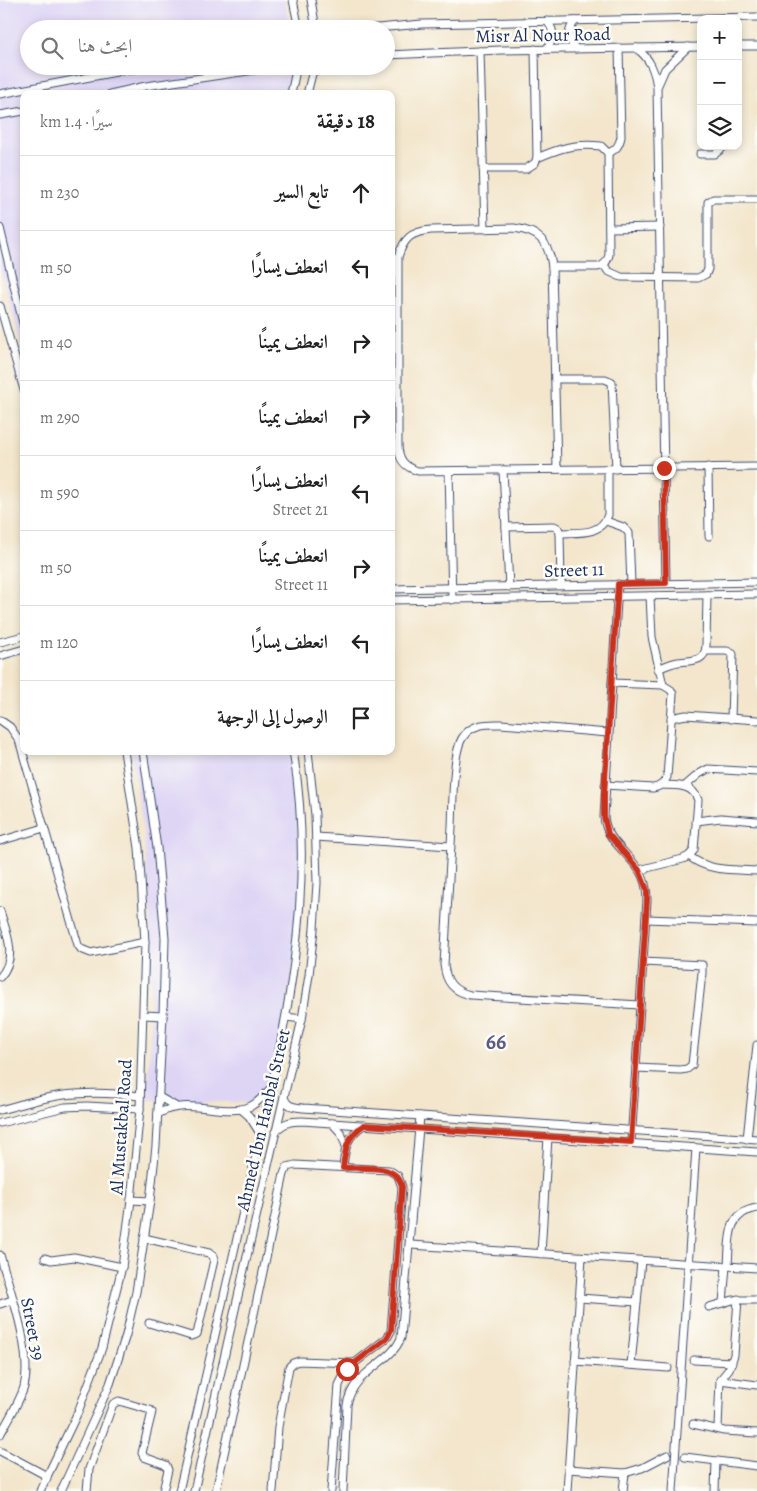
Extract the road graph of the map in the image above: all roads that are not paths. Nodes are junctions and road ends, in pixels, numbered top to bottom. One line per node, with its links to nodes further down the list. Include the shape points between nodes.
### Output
1 (294, 0): 4 (street)
2 (311, 0): 5 (street)
3 (757, 17): 7 (street, Misr Al Nour Road)
4 (297, 20)
5 (314, 20)
6 (547, 21): 7 (street, Misr Al Nour Road); 8 (street, Misr Al Nour Road); 16 (street, via 554,35)
7 (575, 21): 17 (street, via 569,35 570,43)
8 (395, 26)
9 (742, 46): 10 (street)
10 (757, 46)
11 (688, 47): 12 (street, Misr Al Nour Road); 14 (street, Misr Al Nour Road); 24 (street, via 665,69)
12 (697, 47)
13 (619, 48): 14 (street, Misr Al Nour Road); 17 (street, Misr Al Nour Road); 34 (street, via 621,137 619,145)
14 (636, 48): 24 (street, via 652,64)
15 (535, 49): 16 (street, Misr Al Nour Road); 18 (street, Misr Al Nour Road); 36 (street)
16 (546, 49): 17 (street, Misr Al Nour Road)
17 (576, 49)
18 (480, 51): 19 (street, Misr Al Nour Road); 37 (street)
19 (395, 55)
20 (106, 75): 25 (street)
21 (221, 75): 26 (street)
22 (295, 75): 27 (street)
23 (312, 75): 28 (street)
24 (657, 88): 39 (street)
25 (36, 90)
26 (128, 90)
27 (292, 90)
28 (307, 90)
29 (20, 93): 30 (street)
30 (0, 94)
31 (20, 112): 32 (street)
32 (0, 115)
33 (720, 150): 35 (street, via 715,154)
34 (608, 153): 36 (street, via 601,146 571,146); 41 (street)
35 (700, 154)
36 (537, 158): 37 (street, via 526,169)
37 (483, 169): 42 (street)
38 (757, 199): 45 (street, via 710,200 706,274 698,278)
39 (660, 227): 41 (street); 45 (street)
40 (0, 228): 47 (street)
41 (609, 228): 43 (street, via 609,254)
42 (485, 229): 44 (street, via 514,228 536,234 546,244); 48 (street, via 419,231 402,246 398,257)
43 (604, 265): 44 (street); 45 (street, via 621,278)
44 (552, 267): 50 (street)
45 (660, 278): 53 (street)
46 (0, 306): 49 (street)
47 (20, 310)
48 (395, 350): 57 (street, via 400,459 418,471)
49 (20, 376)
50 (555, 379): 54 (street); 55 (street, via 605,379 612,382)
51 (708, 467): 52 (street); 53 (street); 61 (street)
52 (757, 467)
53 (664, 468): 55 (street); 63 (street)
54 (558, 469): 55 (street); 56 (street)
55 (612, 469): 58 (street)
56 (504, 470): 57 (street); 59 (street)
57 (449, 471): 68 (street)
58 (606, 521): 60 (street, via 595,530); 65 (street, via 623,527 629,533)
59 (506, 527): 60 (street, via 554,526); 67 (street)
60 (560, 532): 66 (street)
61 (709, 536)
62 (757, 582): 63 (street, Street 11)
63 (666, 583): 65 (street, Street 11)
64 (618, 584): 65 (street, Street 11); 66 (street, Street 11); 72 (street)
65 (631, 584)
66 (561, 586): 67 (street, Street 11)
67 (509, 587): 68 (street, Street 11)
68 (452, 588): 69 (street, Street 11); 75 (street)
69 (395, 589)
70 (757, 594): 71 (street, Street 11)
71 (707, 595): 73 (street, Street 11); 79 (street)
72 (618, 596): 73 (street, Street 11); 75 (street, Street 11); 82 (street)
73 (650, 596): 81 (street)
74 (395, 600): 75 (street, Street 11)
75 (452, 600)
76 (20, 637): 77 (street)
77 (0, 642)
78 (20, 649): 80 (street)
79 (706, 651): 81 (street, via 696,661 674,663); 85 (street, via 733,654)
80 (0, 656)
81 (658, 669): 83 (street)
82 (612, 683): 83 (street); 88 (street)
83 (663, 684): 84 (street, via 673,694)
84 (671, 718): 85 (street, via 686,715); 97 (street, via 667,778)
85 (730, 718): 87 (street)
86 (0, 720): 89 (street, via 10,727)
87 (757, 720)
88 (608, 733): 96 (street); 104 (street, via 501,724 484,724 468,731 459,746)
89 (20, 747)
90 (22, 755): 101 (street)
91 (125, 755): 111 (street, Al Mustakbal Road, via 138,840)
92 (144, 755): 116 (street, Al Mustakbal Road, via 163,895)
93 (293, 755): 117 (street, Ahmed Ibn Hanbal Street, via 302,862 295,966)
94 (308, 755): 102 (street, Ahmed Ibn Hanbal Street)
95 (757, 772): 98 (street, via 708,769)
96 (605, 785): 97 (street, via 653,788); 106 (street, via 604,817 608,834)
97 (662, 785): 98 (street)
98 (684, 786): 100 (street, via 691,789 698,800)
99 (757, 821): 100 (street, via 721,818)
100 (696, 822): 105 (street, via 694,850)
101 (44, 828): 103 (street); 111 (street, via 81,949 91,953)
102 (316, 837): 104 (street); 118 (street, Ahmed Ibn Hanbal Street, via 314,929)
103 (0, 841)
104 (450, 846): 114 (street, via 444,965 445,977 451,987 470,995)
105 (690, 856): 106 (street); 107 (street, via 704,866)
106 (639, 870): 109 (street, via 647,890)
107 (757, 871)
108 (0, 911): 113 (street, via 10,955)
109 (646, 918): 110 (street); 112 (street)
110 (757, 923)
111 (144, 942): 115 (street, Al Mustakbal Road)
112 (643, 962): 114 (street); 120 (street, via 702,965 702,974 692,1065 680,1070)
113 (0, 977)
114 (640, 1005): 120 (street)
115 (144, 1016): 116 (street); 122 (street, Al Mustakbal Road)
116 (163, 1016): 123 (street, Al Mustakbal Road)
117 (286, 1017): 118 (street); 121 (street, Ahmed Ibn Hanbal Street)
118 (302, 1019): 124 (street, Ahmed Ibn Hanbal Street)
119 (757, 1045): 141 (street)
120 (636, 1068): 137 (street)
121 (271, 1088): 128 (street, via 255,1104); 139 (street, Ahmed Ibn Hanbal Street)
122 (140, 1096): 127 (street, Al Mustakbal Road); 129 (street, via 71,1095)
123 (159, 1096): 125 (street); 130 (street, Al Mustakbal Road)
124 (284, 1097): 126 (street, via 292,1107); 138 (street, Ahmed Ibn Hanbal Street)
125 (175, 1106): 128 (street); 130 (street)
126 (303, 1108): 131 (street); 132 (street)
127 (140, 1109): 133 (street, via 65,1107); 148 (street, Al Mustakbal Road)
128 (241, 1109): 139 (street)
129 (0, 1110)
130 (158, 1114): 149 (street, Al Mustakbal Road)
131 (420, 1116): 136 (street); 137 (street)
132 (302, 1121): 134 (street); 138 (street, via 289,1122)
133 (0, 1122)
134 (332, 1123): 135 (street); 144 (street)
135 (364, 1125): 136 (street); 144 (street, via 351,1136)
136 (419, 1129): 140 (street); 152 (street)
137 (632, 1131): 141 (street); 143 (street)
138 (275, 1132): 154 (street, Ahmed Ibn Hanbal Street)
139 (261, 1135): 153 (street, Ahmed Ibn Hanbal Street)
140 (548, 1137): 143 (street); 155 (street)
141 (747, 1138): 142 (street)
142 (757, 1139)
143 (631, 1142): 145 (street)
144 (346, 1146): 147 (street)
145 (696, 1148): 146 (street); 160 (street)
146 (757, 1152)
147 (343, 1168): 176 (street, via 389,1170 398,1176 402,1187 391,1330 387,1338); 199 (street, via 295,1165 285,1171)
148 (131, 1200): 149 (street); 162 (street, Al Mustakbal Road)
149 (150, 1201): 151 (street, Al Mustakbal Road)
150 (757, 1208): 161 (street, via 744,1212 734,1222)
151 (144, 1238): 172 (street, via 209,1253 214,1260 197,1334 191,1336); 193 (street, Al Mustakbal Road, via 136,1292 118,1360)
152 (411, 1245): 155 (street); 202 (street, via 402,1338 357,1382 348,1399)
153 (235, 1249): 154 (street); 197 (street, Ahmed Ibn Hanbal Street)
154 (248, 1252): 198 (street, Ahmed Ibn Hanbal Street)
155 (541, 1254): 157 (street)
156 (0, 1255): 166 (street, Street 39)
157 (582, 1257): 159 (street); 164 (street)
158 (45, 1258): 162 (street, via 80,1257)
159 (642, 1261): 160 (street); 168 (street)
160 (688, 1264): 161 (street); 205 (street)
161 (727, 1266): 163 (street); 169 (street)
162 (122, 1267): 192 (street, Al Mustakbal Road, via 96,1367)
163 (757, 1268)
164 (579, 1298): 168 (street); 174 (street)
165 (738, 1299): 167 (street); 169 (street); 175 (street)
166 (12, 1300): 170 (street); 184 (street, Street 39, via 24,1346 26,1375 22,1391)
167 (757, 1300)
168 (638, 1302): 177 (street)
169 (723, 1303): 171 (street)
170 (0, 1304)
171 (709, 1307)
172 (149, 1324)
173 (694, 1360): 175 (street)
174 (575, 1361): 177 (street); 190 (street)
175 (732, 1362): 179 (street)
176 (354, 1363): 200 (street, via 299,1361 290,1367 278,1427); 201 (street, via 339,1385)
177 (631, 1365): 178 (street)
178 (668, 1368)
179 (720, 1380): 180 (street); 182 (street)
180 (757, 1384)
181 (692, 1424): 182 (street)
182 (718, 1428): 183 (street)
183 (757, 1433)
184 (0, 1435)
185 (0, 1451): 192 (street)
186 (667, 1455): 191 (street)
187 (685, 1457): 188 (street)
188 (716, 1461): 189 (street); 206 (street)
189 (757, 1466)
190 (568, 1469): 191 (street); 203 (street)
191 (625, 1473): 204 (street)
192 (47, 1479): 194 (street, Al Mustakbal Road)
193 (64, 1490)
194 (40, 1491)
195 (87, 1491): 196 (street, via 88,1468 113,1404 119,1401 152,1412 142,1452 144,1457 166,1465 168,1470)
196 (163, 1491)
197 (179, 1491)
198 (194, 1491)
199 (216, 1491)
200 (273, 1491)
201 (331, 1491)
202 (343, 1491)
203 (567, 1491)
204 (624, 1491)
205 (673, 1491)
206 (715, 1491)

